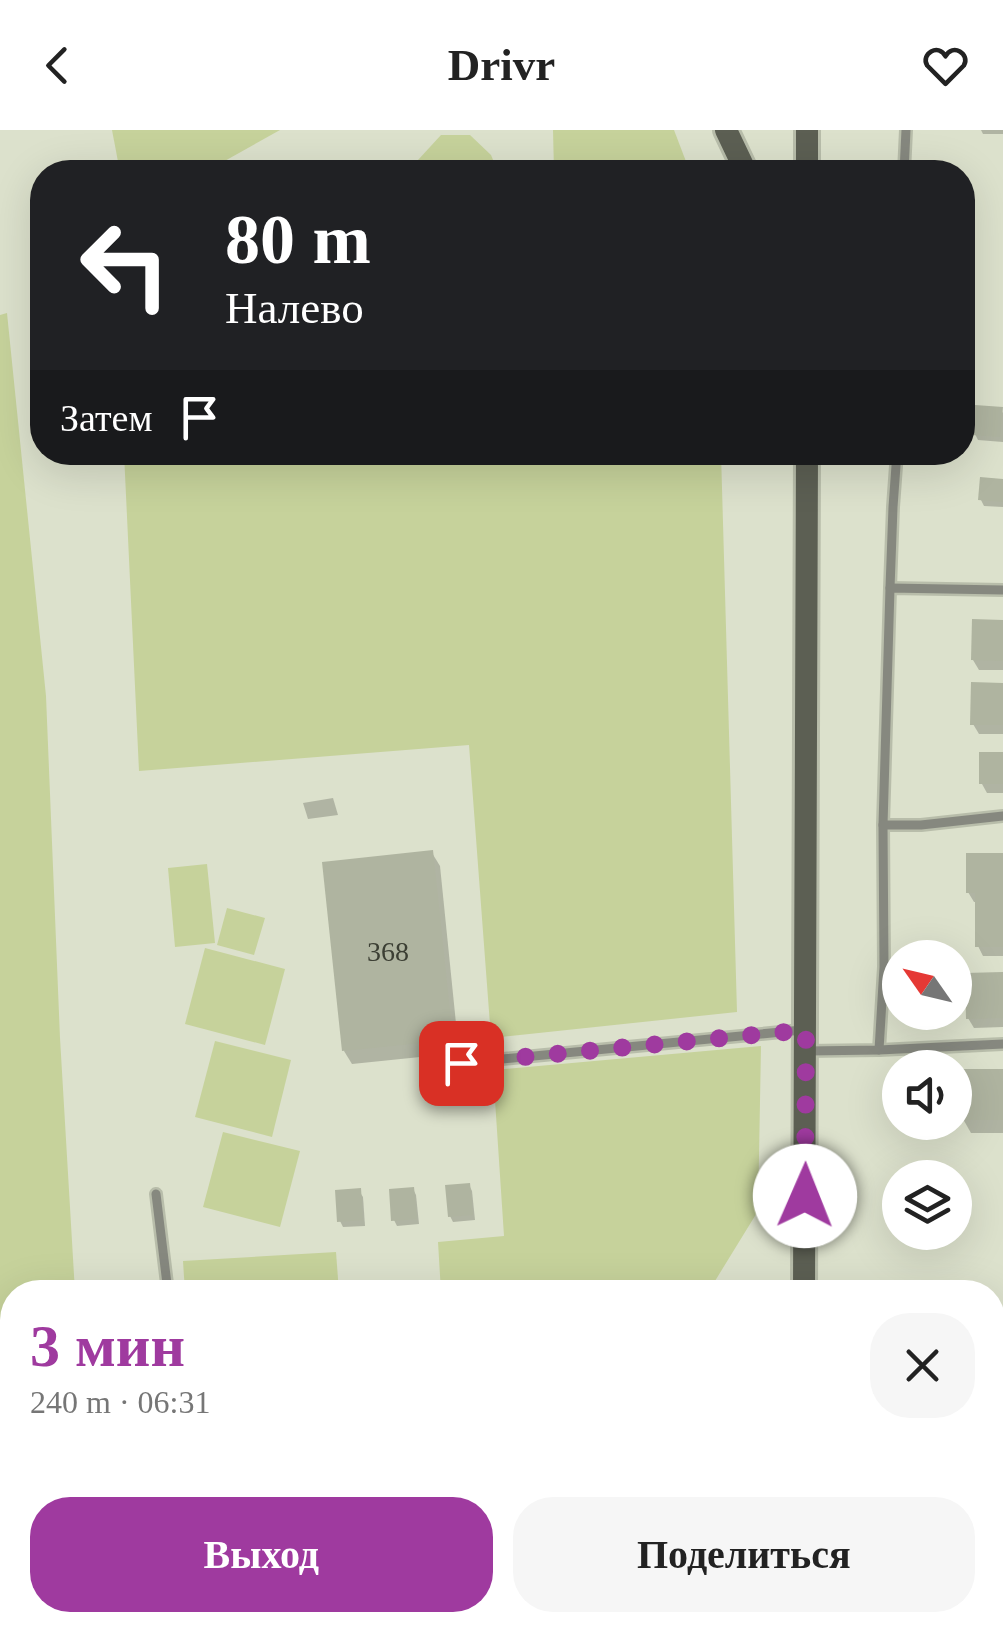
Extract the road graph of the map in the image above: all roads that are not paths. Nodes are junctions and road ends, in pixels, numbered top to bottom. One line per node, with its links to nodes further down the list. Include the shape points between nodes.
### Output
1 (726, 130): 4 (main road)
2 (808, 130): 5 (main road)
3 (906, 130): 6 (lane)
4 (740, 160)
5 (806, 160)
6 (905, 160)
7 (808, 465): 13 (main road)
8 (896, 465): 9 (lane)
9 (890, 588): 10 (lane); 12 (lane)
10 (1003, 590)
11 (1003, 816): 12 (lane)
12 (883, 825): 15 (lane)
13 (806, 1040): 15 (lane); 16 (lane); 19 (main road)
14 (1003, 1044): 15 (lane)
15 (879, 1050)
16 (461, 1063)
17 (156, 1194): 18 (lane)
18 (167, 1280)
19 (804, 1280)

